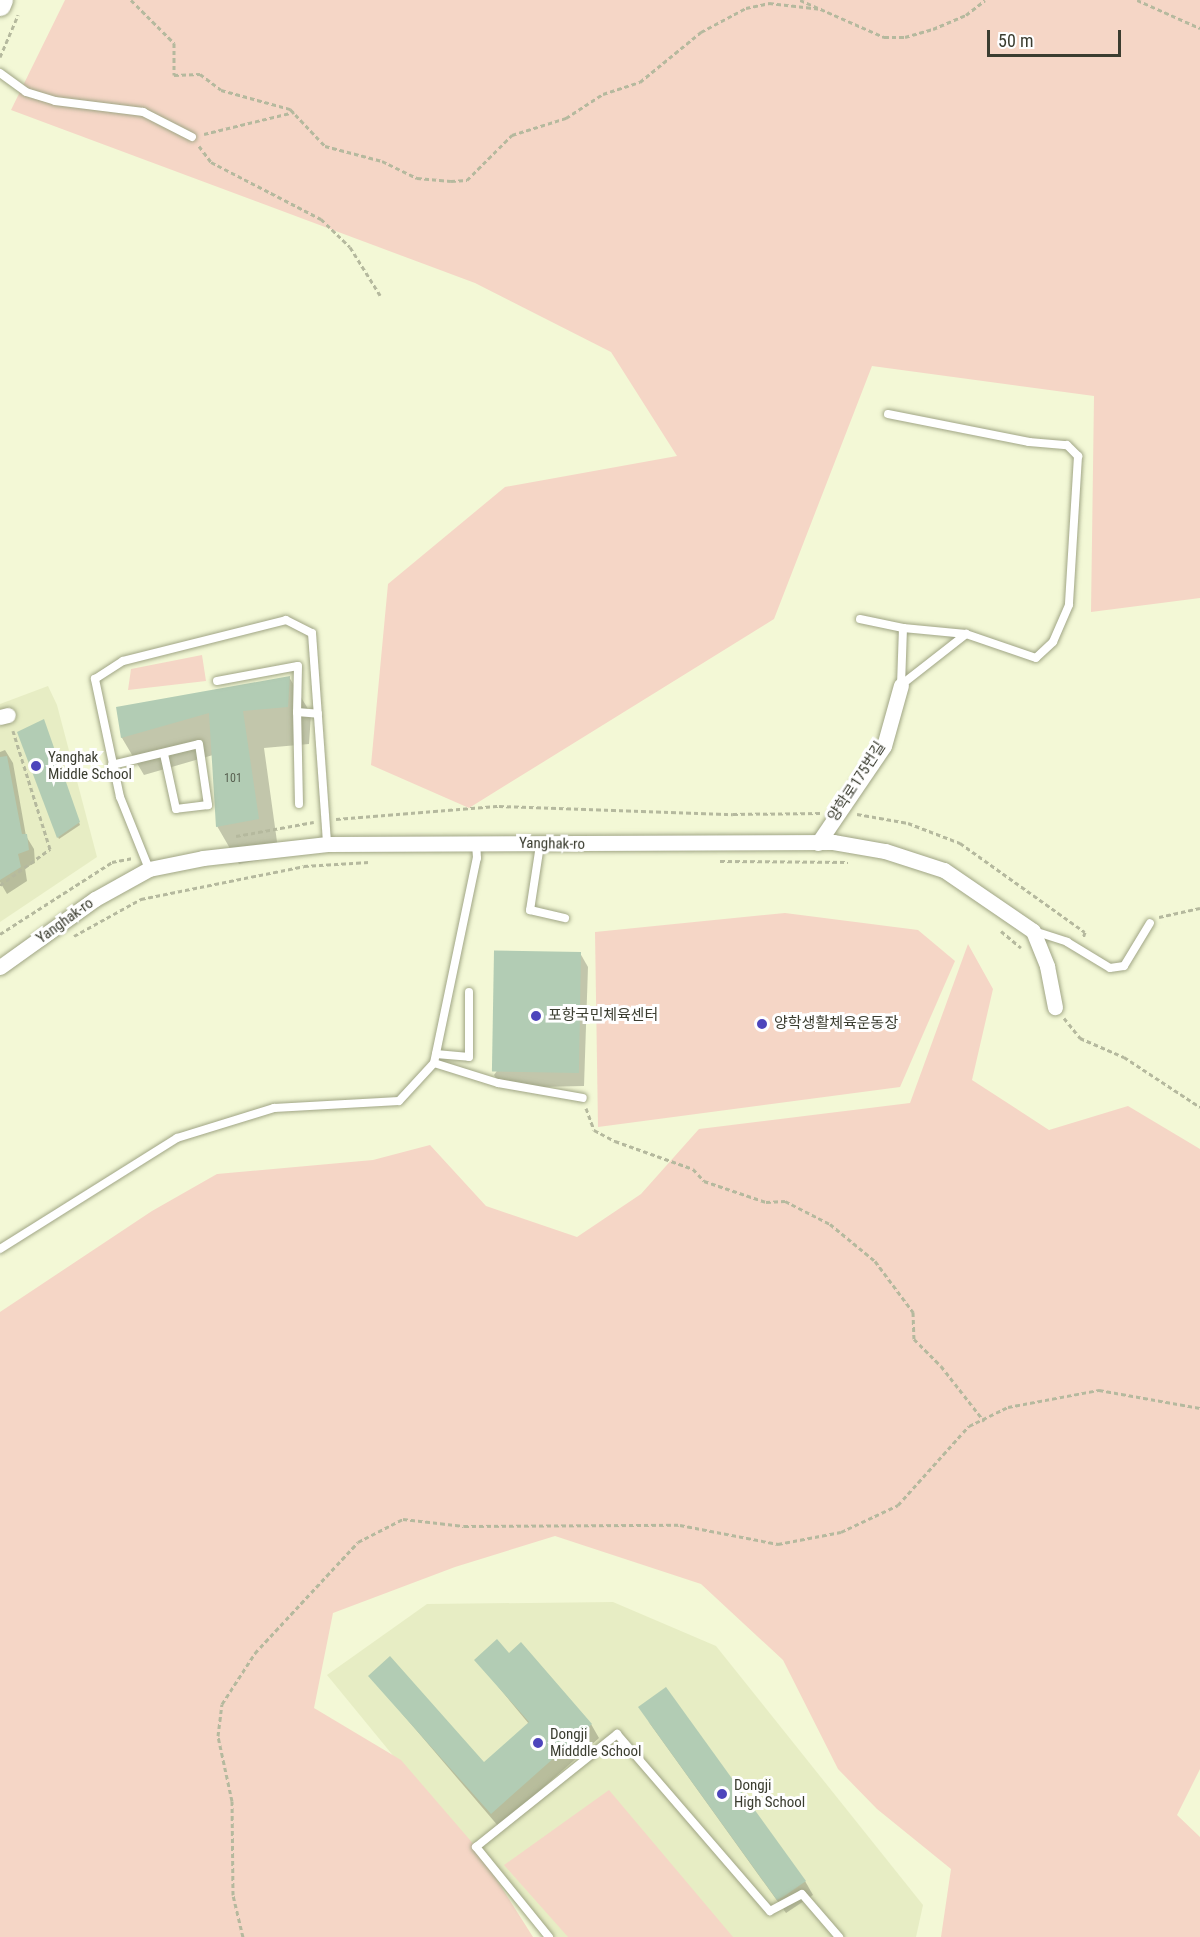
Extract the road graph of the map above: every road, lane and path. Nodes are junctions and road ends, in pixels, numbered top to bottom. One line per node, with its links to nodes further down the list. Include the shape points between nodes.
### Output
1 (131, 0): 10 (path, via 174,43 174,75 200,74 221,90)
2 (800, 0): 6 (path)
3 (985, 0): 6 (path, via 966,15 905,37 871,34)
4 (1137, 0): 7 (path)
5 (8, 5): 8 (path)
6 (822, 9): 10 (path, via 769,3 746,8 701,32 640,82 603,94 566,118 513,135 467,180 417,178 382,161 325,146)
7 (1200, 28)
8 (0, 57)
9 (0, 73): 11 (lane, via 27,92 45,98 143,112)
10 (295, 111): 11 (path)
11 (192, 136): 12 (path, via 211,162 321,219 350,247)
12 (380, 295)
13 (888, 414): 16 (lane, via 1029,442 1067,445 1078,456 1069,605 1053,642 1036,658)
14 (860, 619): 15 (lane)
15 (903, 628): 16 (lane); 18 (lane)
16 (966, 634): 18 (lane)
17 (217, 681): 19 (lane, via 298,666)
18 (901, 685): 26 (street, 양학로175번길, via 884,746)
19 (297, 712): 20 (lane); 24 (lane)
20 (318, 714): 23 (lane, via 312,633 286,620 123,661 94,680); 27 (lane)
21 (4, 716): 30 (path, via 50,849)
22 (164, 754): 22 (lane, via 176,809 208,805 199,744); 23 (lane)
23 (112, 765): 29 (lane, via 120,797)
24 (299, 804)
25 (476, 842): 27 (street, Yanghak-ro); 28 (street, Yanghak-ro); 38 (lane, via 477,858)
26 (818, 843): 28 (street, Yanghak-ro); 34 (street, Yanghak-ro, via 885,851 944,870)
27 (327, 844): 29 (street, Yanghak-ro, via 203,858)
28 (540, 844): 32 (lane, via 530,910)
29 (149, 869): 35 (street, Yanghak-ro, via 94,899)
30 (0, 885)
31 (1200, 908): 33 (path, via 1161,915)
32 (565, 918)
33 (1150, 923): 34 (lane, via 1124,966 1110,968 1067,942)
34 (1033, 930): 37 (street, via 1047,966)
35 (0, 968)
36 (469, 992): 38 (lane, via 469,1057)
37 (1055, 1007): 41 (path, via 1080,1038 1124,1057)
38 (436, 1054): 39 (lane)
39 (434, 1064): 40 (lane, via 498,1083); 42 (lane, via 399,1101 274,1108 177,1138)
40 (583, 1098): 44 (path, via 594,1131 693,1169 704,1181 766,1202 785,1201 830,1224 875,1261 913,1312 914,1339 941,1366)
41 (1200, 1107)
42 (0, 1249)
43 (1200, 1408): 44 (path, via 1099,1390 1008,1407)
44 (984, 1421): 45 (path, via 969,1426 898,1505 841,1532 778,1544 680,1525 464,1526 404,1519 358,1542 255,1653 222,1704 218,1736 232,1801 233,1895)
45 (243, 1937)
46 (549, 1937): 47 (lane, via 476,1846 617,1734 770,1911 802,1894)
47 (839, 1937)

